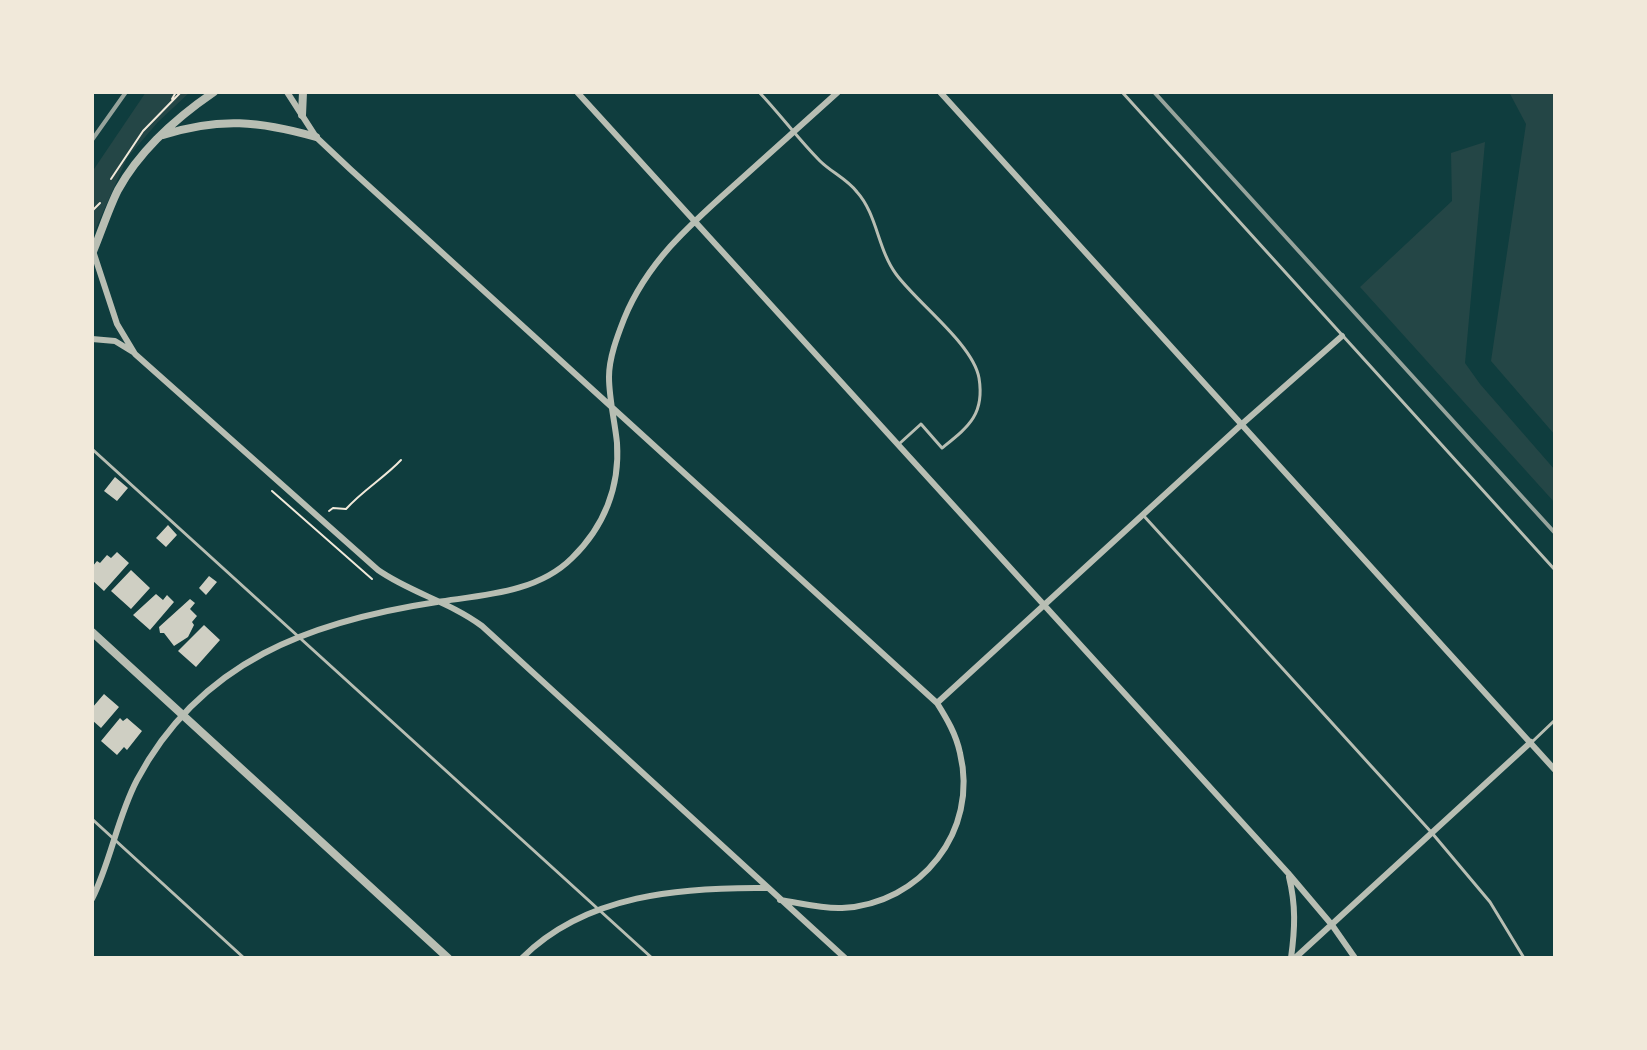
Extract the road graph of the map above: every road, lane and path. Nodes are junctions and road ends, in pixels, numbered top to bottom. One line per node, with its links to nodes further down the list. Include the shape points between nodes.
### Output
1 (176, 92): 10 (path)
2 (214, 92): 13 (street)
3 (287, 92): 11 (street)
4 (303, 92): 11 (street)
5 (577, 92): 15 (street)
6 (759, 92): 12 (lane)
7 (838, 92): 12 (street)
8 (940, 92): 21 (street)
9 (1122, 92): 17 (lane)
10 (169, 104)
11 (302, 115): 14 (street)
12 (795, 131): 15 (street); 22 (lane, via 828,169 857,191 896,274 963,348 978,375 977,413 970,425 942,448 921,424)
13 (159, 137): 14 (street, via 192,126 231,122 278,126); 16 (street, via 117,192)
14 (316, 137): 20 (street)
15 (694, 221): 20 (street, via 659,257 624,317 609,377); 22 (street)
16 (93, 253): 19 (street, via 117,324)
17 (1342, 336): 21 (street); 27 (lane)
18 (92, 339): 19 (street, via 115,341)
19 (135, 354): 26 (street)
20 (612, 407): 28 (street, via 617,447 612,495 590,539 546,577 494,594); 32 (street)
21 (1242, 424): 25 (street); 35 (street)
22 (899, 444): 29 (street)
23 (92, 449): 31 (lane)
24 (401, 460): 26 (path, via 346,509 333,508)
25 (1143, 515): 29 (street); 38 (lane)
26 (318, 519): 28 (street, via 389,578)
27 (1555, 570)
28 (441, 601): 31 (street, via 368,615); 41 (street, via 482,626)
29 (1043, 605): 32 (street); 40 (street)
30 (92, 632): 33 (street)
31 (298, 637): 33 (street, via 235,668); 44 (lane)
32 (937, 703): 43 (street, via 955,733 964,774 959,819 934,864 894,895 870,903 842,908)
33 (184, 716): 39 (street, via 143,769); 47 (street)
34 (1555, 720): 35 (lane)
35 (1531, 742): 36 (street); 38 (street)
36 (1555, 770)
37 (92, 819): 39 (lane)
38 (1432, 833): 45 (street); 53 (lane, via 1490,902)
39 (115, 841): 42 (street); 46 (lane)
40 (1288, 873): 45 (street); 51 (street, via 1294,899)
41 (767, 888): 43 (street); 44 (street, via 672,892)
42 (92, 899)
43 (780, 900): 50 (street)
44 (599, 910): 48 (street, via 559,929); 49 (lane)
45 (1332, 925): 51 (street); 52 (street)
46 (244, 958)
47 (448, 958)
48 (522, 958)
49 (652, 958)
50 (845, 958)
51 (1293, 958)
52 (1355, 958)
53 (1524, 958)

